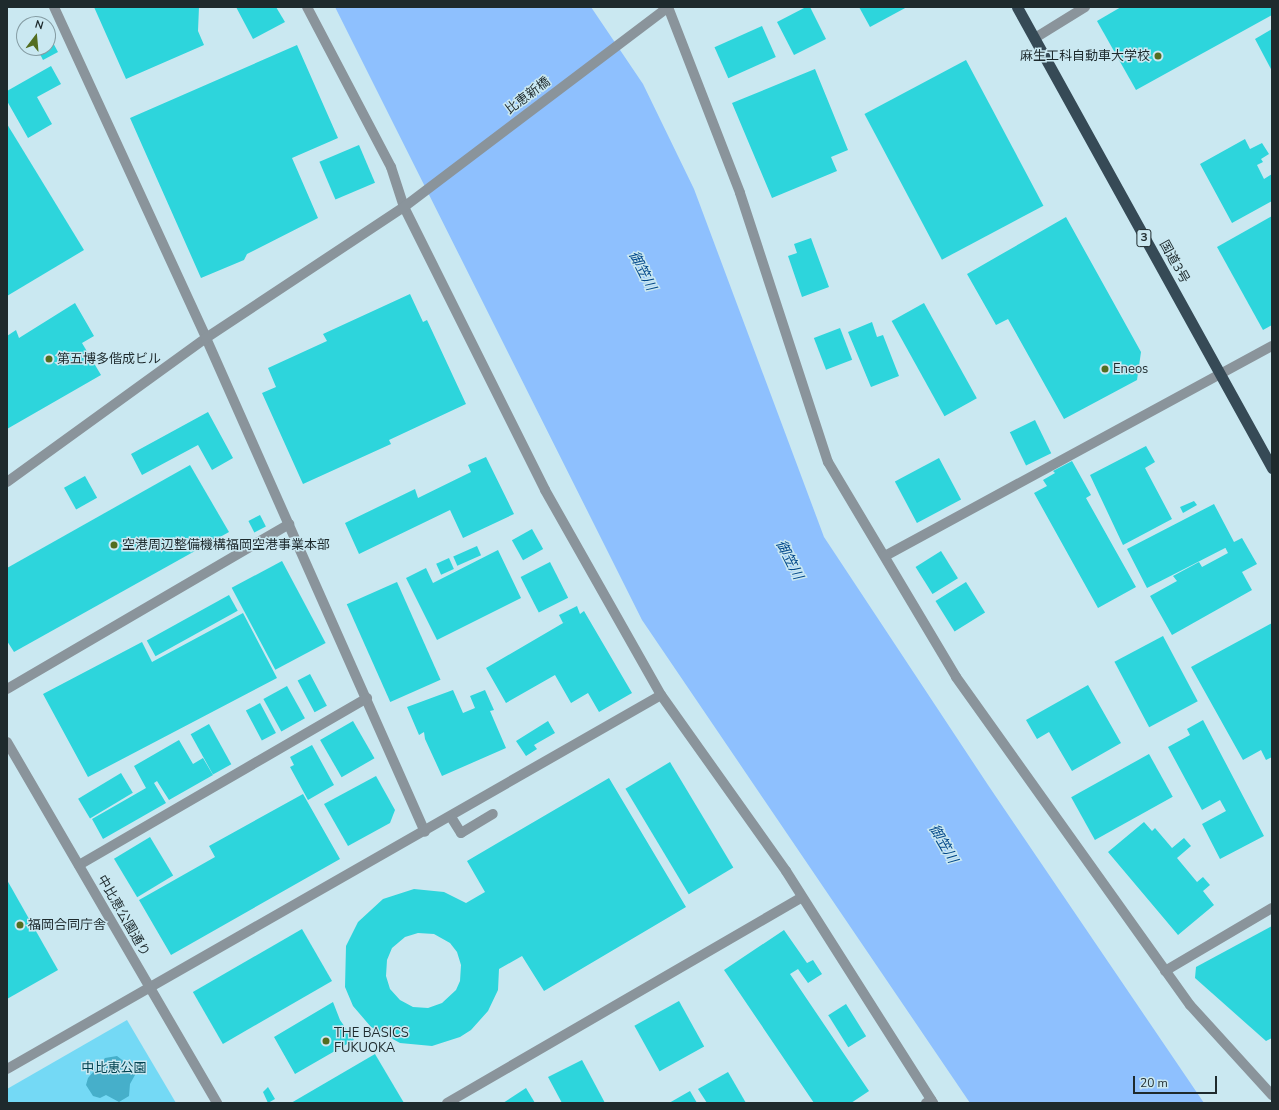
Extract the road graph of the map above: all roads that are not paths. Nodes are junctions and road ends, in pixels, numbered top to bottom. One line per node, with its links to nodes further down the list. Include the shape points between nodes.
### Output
1 (54, 7): 8 (street)
2 (307, 7): 7 (street, via 391,168)
3 (668, 7): 7 (street, 比恵新橋); 14 (street, via 740,193 828,462)
4 (1017, 7): 6 (highway, 国道3号 / 3)
5 (1086, 7): 6 (street)
6 (1035, 38): 10 (highway, 国道3号 / 3)
7 (404, 207): 8 (street, 比恵新橋); 16 (street, via 545,490)
8 (206, 338): 12 (street, 比恵新橋); 13 (street)
9 (1272, 346): 10 (street)
10 (1221, 375): 11 (highway, 国道3号 / 3); 14 (street)
11 (1272, 468)
12 (7, 482)
13 (289, 524): 15 (street); 17 (street)
14 (885, 556): 25 (street, via 956,677)
15 (7, 689)
16 (661, 695): 20 (street); 23 (street, via 786,872)
17 (367, 698): 21 (street); 22 (street)
18 (7, 742): 22 (street, 中比恵公園通り)
19 (493, 814): 20 (street, via 461,833)
20 (451, 817): 21 (street)
21 (425, 832): 26 (street)
22 (79, 865): 26 (street, 中比恵公園通り)
23 (801, 898): 29 (street); 31 (street)
24 (1272, 908): 25 (street)
25 (1165, 971): 28 (street, via 1190,1005)
26 (150, 987): 27 (street); 30 (street, 中比恵公園通り)
27 (7, 1069)
28 (1272, 1094)
29 (930, 1102)
30 (217, 1103)
31 (447, 1103)

